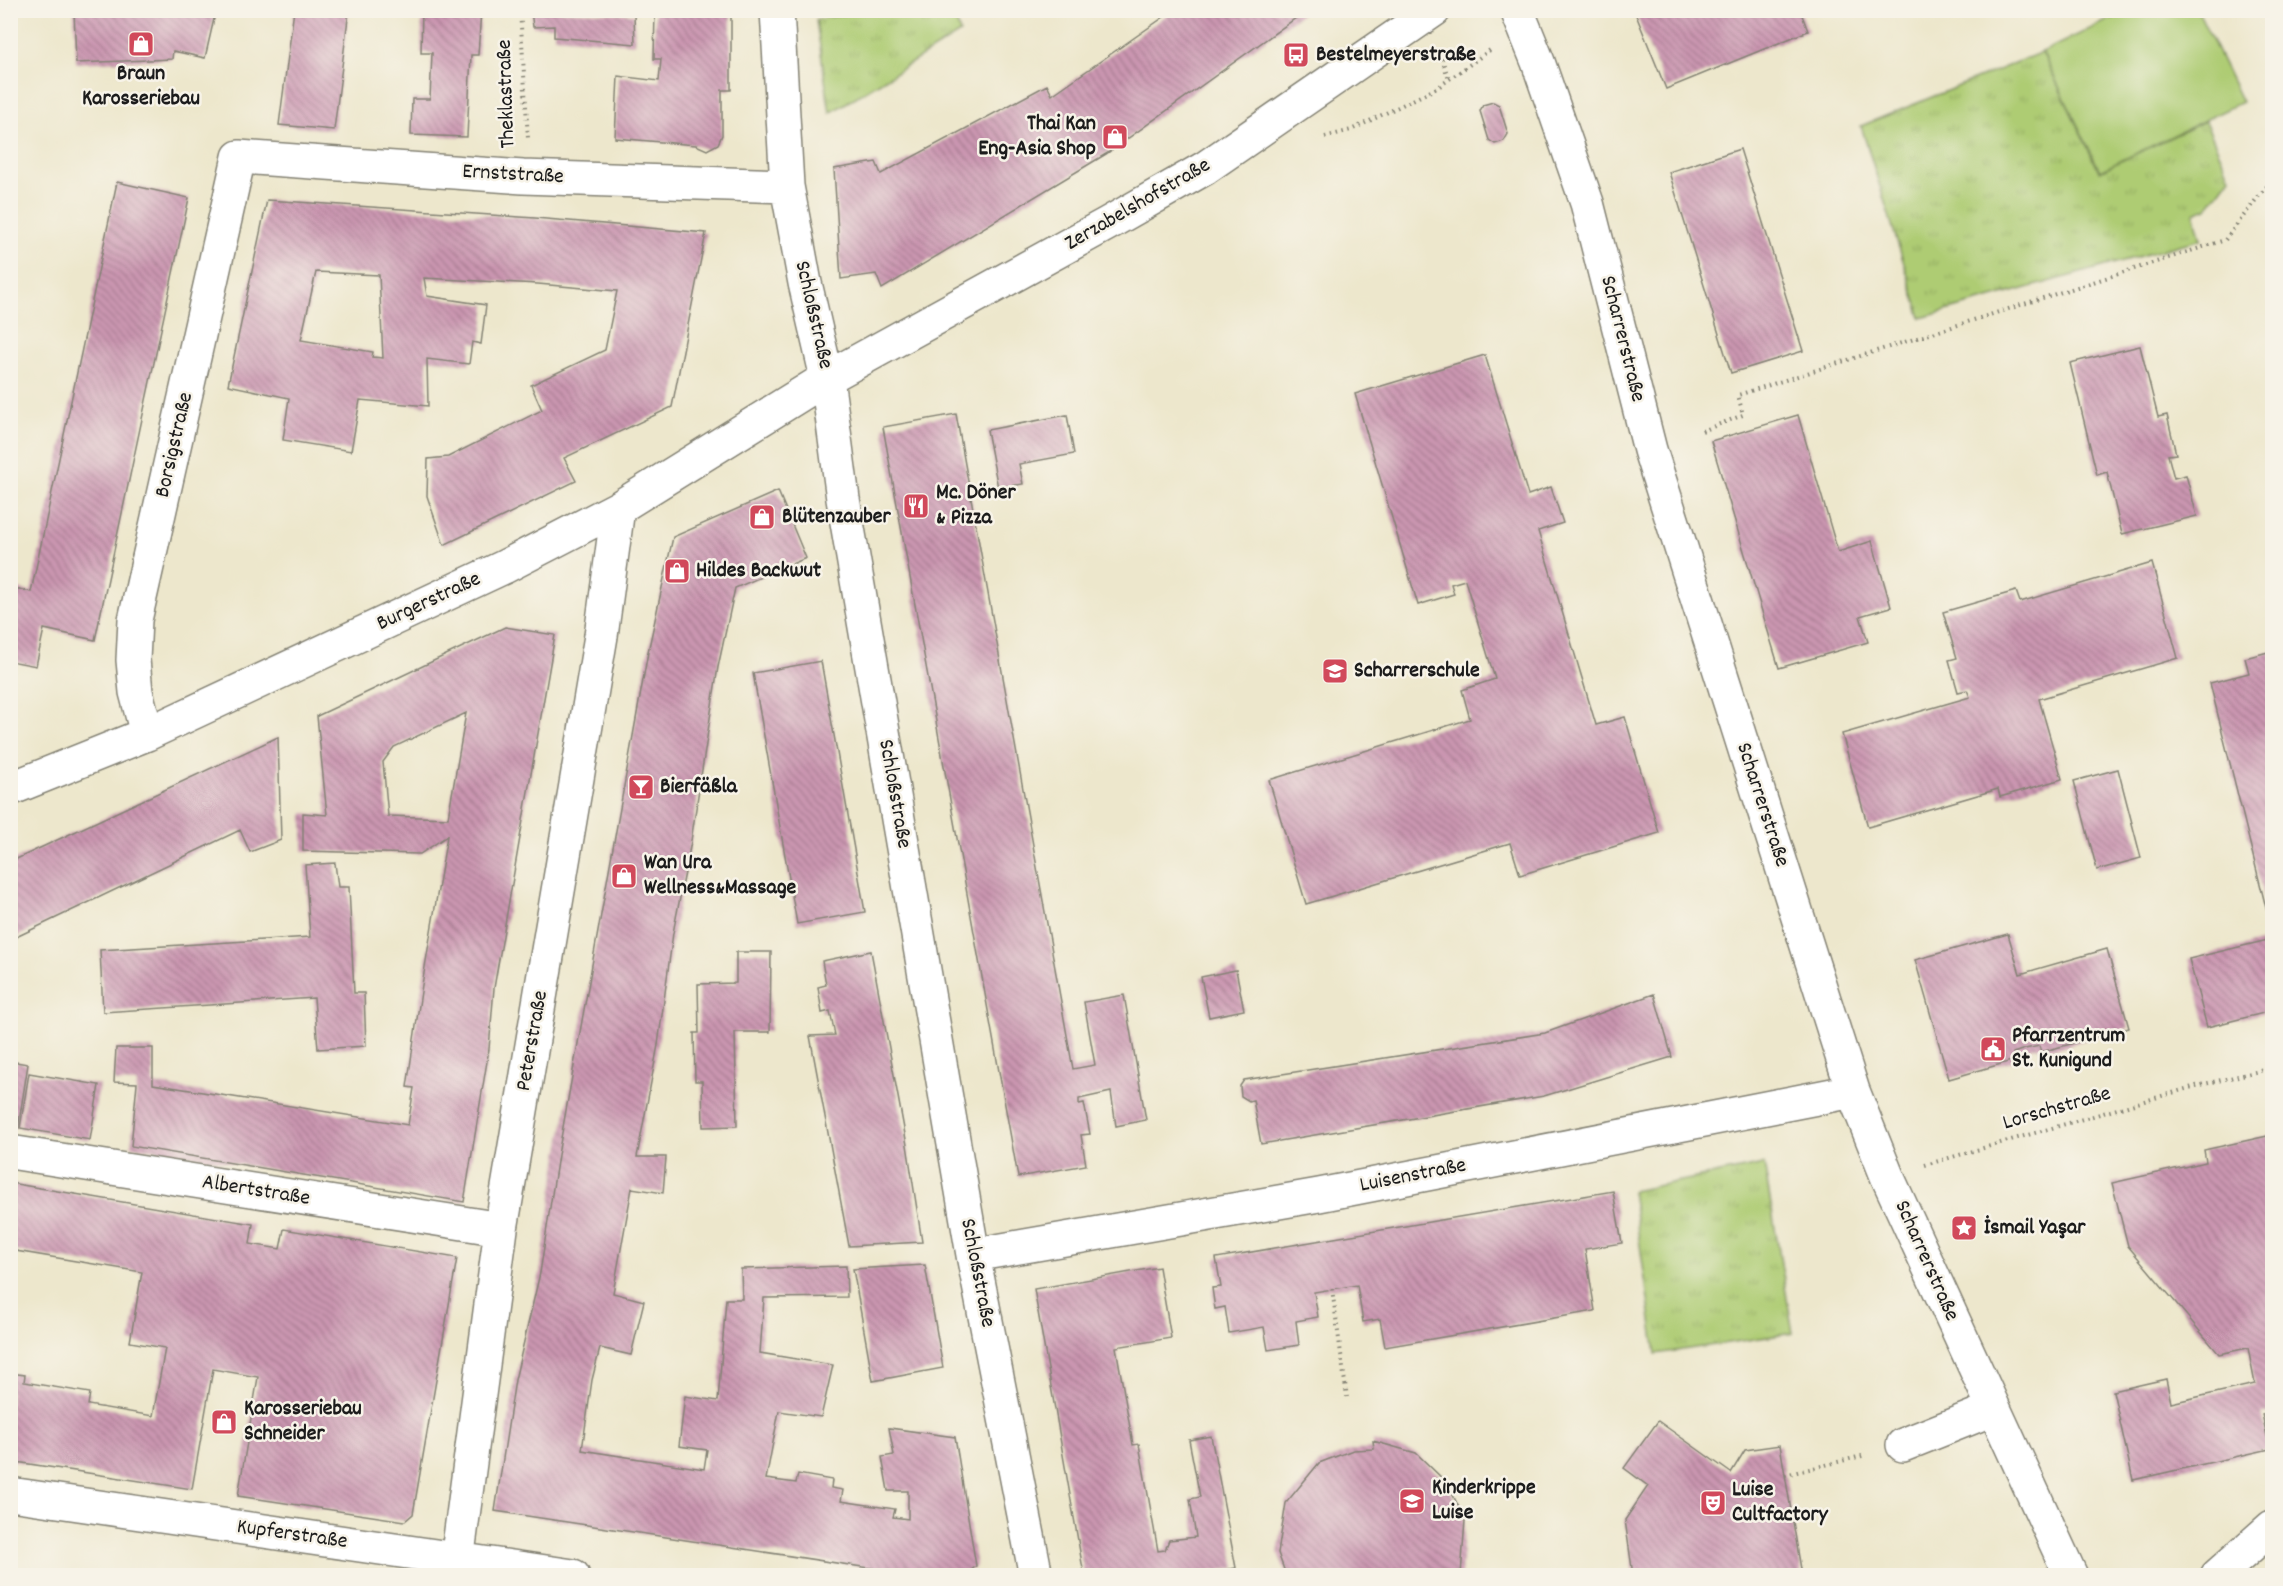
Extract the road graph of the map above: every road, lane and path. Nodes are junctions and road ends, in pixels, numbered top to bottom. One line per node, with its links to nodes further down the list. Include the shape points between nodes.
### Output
1 (520, 10): 7 (path, Theklastraße, via 529,134)
2 (777, 10): 9 (street, Schloßstraße)
3 (1434, 10): 10 (street, Zerzabelshofstraße, via 1205,168)
4 (1520, 18): 5 (path, via 1437,88 1351,130); 16 (street, Scharrerstraße, via 1587,203 1650,450)
5 (1317, 139)
6 (239, 157): 7 (street, Ernststraße); 13 (street, Borsigstraße, via 135,620 136,692)
7 (524, 177): 9 (street, Ernststraße)
8 (2272, 183): 11 (path, via 2225,240 1738,394 1743,415)
9 (787, 186): 10 (street, Schloßstraße)
10 (827, 378): 12 (street, Burgerstraße); 20 (street, Schloßstraße, via 845,511)
11 (1702, 431)
12 (618, 508): 13 (street, Burgerstraße, via 504,567); 19 (street, Peterstraße, via 601,636)
13 (147, 734): 14 (street, Burgerstraße)
14 (10, 789)
15 (2272, 1068): 18 (path, Lorschstraße, via 2196,1086)
16 (1853, 1091): 18 (street, Scharrerstraße); 20 (street, Luisenstraße, via 1319,1195)
17 (10, 1152): 19 (street, Albertstraße)
18 (1887, 1176): 23 (street, Scharrerstraße)
19 (501, 1229): 28 (street, Peterstraße)
20 (973, 1255): 30 (street, Schloßstraße)
21 (1332, 1289): 22 (path)
22 (1347, 1397)
23 (1993, 1409): 24 (street); 31 (street, Scharrerstraße)
24 (1903, 1446): 25 (path)
25 (1785, 1475)
26 (10, 1494): 28 (street, Kupferstraße)
27 (2272, 1527): 32 (street)
28 (457, 1567): 29 (street, Kupferstraße)
29 (573, 1575)
30 (1036, 1575)
31 (2071, 1575)
32 (2217, 1575)

